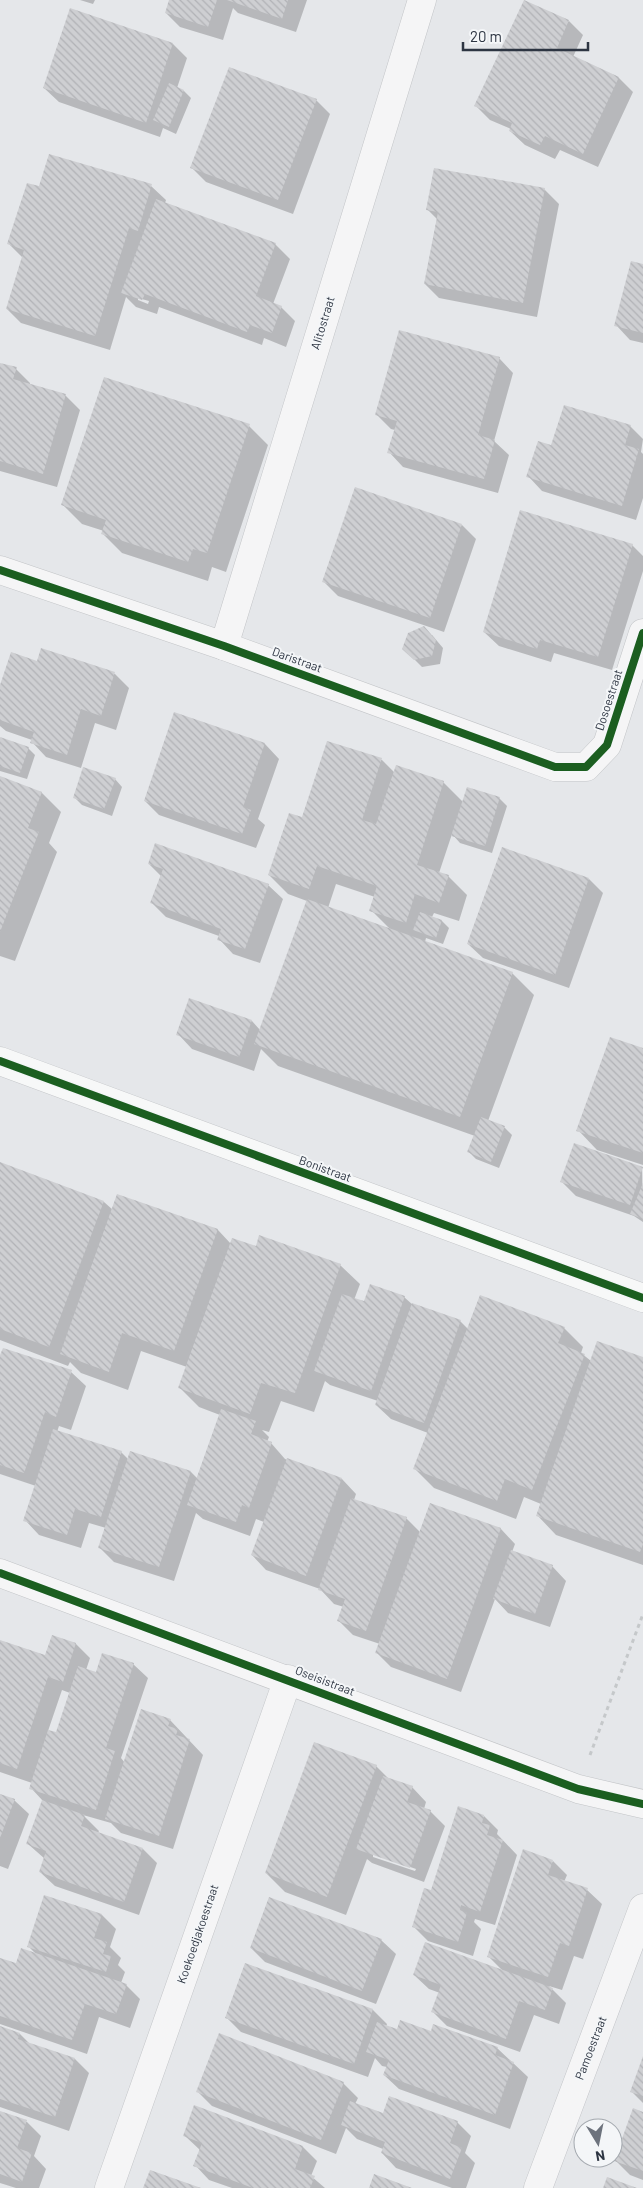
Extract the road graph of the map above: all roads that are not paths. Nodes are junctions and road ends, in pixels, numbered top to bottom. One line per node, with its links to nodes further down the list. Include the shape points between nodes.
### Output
1 (422, 0): 4 (street, Alitostraat)
2 (0, 570): 4 (street, Daristraat)
3 (643, 632): 5 (street, Dosoestraat, via 607,745)
4 (224, 646): 5 (street, Daristraat, via 555,767)
5 (586, 767)
6 (0, 1061): 7 (street, Bonistraat)
7 (643, 1298)
8 (0, 1573): 9 (street, Oseisistraat)
9 (288, 1679): 10 (street, Oseisistraat, via 578,1789); 12 (street, Koekoedjakoestraat)
10 (643, 1804)
11 (643, 1908): 13 (street, Pamoestraat)
12 (109, 2188)
13 (538, 2188)

